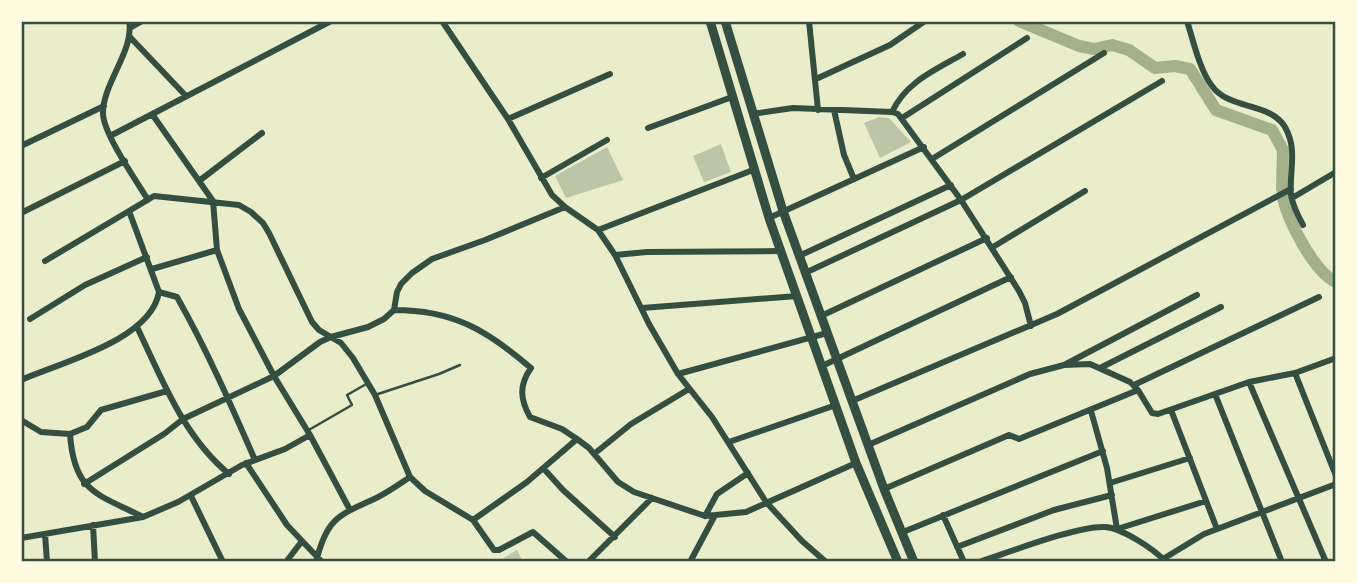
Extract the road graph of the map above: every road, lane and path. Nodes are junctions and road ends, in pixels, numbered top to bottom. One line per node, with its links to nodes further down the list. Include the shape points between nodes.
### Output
1 (142, 21): 9 (street)
2 (331, 21): 17 (street)
3 (442, 21): 26 (street)
4 (710, 21): 18 (main road)
5 (809, 21): 15 (street)
6 (925, 21): 15 (street, via 890,45)
7 (1187, 21): 41 (street, via 1212,87 1284,126 1293,150)
8 (727, 22): 24 (main road)
9 (129, 24): 10 (street)
10 (129, 36): 17 (street); 19 (street)
11 (1027, 38): 25 (street)
12 (1104, 53): 33 (street)
13 (963, 54): 22 (street, via 912,83)
14 (610, 74): 26 (street)
15 (816, 79): 20 (street)
16 (1162, 81): 45 (street)
17 (186, 96): 23 (street)
18 (732, 97): 27 (street); 35 (main road)
19 (104, 106): 29 (street); 31 (street)
20 (818, 110): 21 (street); 24 (street, via 793,108)
21 (834, 110): 22 (street); 38 (street)
22 (892, 112): 25 (street)
23 (152, 114): 29 (street); 39 (street)
24 (752, 114): 49 (main road)
25 (902, 118): 32 (street)
26 (508, 119): 37 (street)
27 (648, 128)
28 (262, 133): 39 (street)
29 (110, 136): 34 (street)
30 (607, 140): 37 (street)
31 (21, 146)
32 (924, 147): 33 (street); 38 (street)
33 (932, 159): 40 (street)
34 (125, 161): 44 (street); 50 (street)
35 (753, 170): 51 (main road); 53 (street)
36 (1336, 172): 43 (street)
37 (541, 178): 47 (street)
38 (854, 179): 49 (street)
39 (199, 181): 46 (street)
40 (951, 186): 45 (street); 59 (street)
41 (1291, 189): 43 (street); 74 (street)
42 (1085, 191): 55 (street)
43 (1292, 198): 52 (street)
44 (148, 200): 46 (street, via 155,196); 48 (street)
45 (961, 200): 54 (street); 63 (street)
46 (213, 201): 56 (street); 77 (street, via 239,205 263,223 312,322)
47 (565, 207): 53 (street); 71 (street, via 432,259 401,284)
48 (129, 211): 60 (street); 61 (street)
49 (783, 211): 51 (street); 59 (main road)
50 (21, 214)
51 (769, 218): 57 (main road)
52 (1303, 225)
53 (597, 230): 58 (street)
54 (987, 237): 55 (street); 72 (street)
55 (993, 247): 64 (street)
56 (217, 250): 62 (street); 87 (street, via 239,309)
57 (782, 251): 58 (street); 67 (main road)
58 (615, 255): 70 (street)
59 (799, 256): 63 (main road)
60 (147, 257): 62 (street); 73 (street, via 85,285)
61 (45, 261)
62 (152, 269): 65 (street)
63 (806, 273): 72 (main road)
64 (1011, 277): 74 (street); 80 (street)
65 (159, 292): 75 (street, via 157,304); 96 (street, via 177,297)
66 (1197, 295): 82 (street)
67 (797, 296): 70 (street); 78 (main road)
68 (1319, 297): 91 (street)
69 (1221, 307): 84 (street)
70 (642, 308): 86 (street)
71 (394, 310): 77 (street, via 368,327); 105 (street, via 441,314 500,341 531,368 523,378 521,395 530,417)
72 (821, 316): 76 (main road)
73 (30, 319)
74 (1031, 326): 97 (street)
75 (138, 327): 88 (street); 93 (street)
76 (827, 333): 78 (street); 80 (main road)
77 (331, 337): 87 (street); 90 (street, via 346,348)
78 (812, 338): 83 (main road); 86 (street)
79 (1336, 358): 85 (street)
80 (837, 359): 83 (street); 97 (main road)
81 (460, 365): 95 (lane)
82 (1064, 365): 84 (street); 107 (street, via 1030,374)
83 (822, 366): 98 (main road)
84 (1101, 368): 91 (street)
85 (1295, 373): 89 (street); 117 (street)
86 (678, 374): 92 (street)
87 (274, 376): 96 (street); 103 (street)
88 (21, 380)
89 (1249, 382): 94 (street); 126 (street)
90 (368, 383): 95 (street); 103 (lane, via 347,395 352,404)
91 (1136, 388): 99 (street, via 1152,413); 100 (street)
92 (689, 389): 106 (street); 109 (street, via 631,424)
93 (167, 391): 101 (street); 104 (street, via 101,410 87,427)
94 (1215, 394): 99 (street); 130 (street)
95 (375, 395): 118 (street)
96 (226, 398): 101 (street); 111 (street)
97 (852, 401): 107 (main road)
98 (836, 405): 106 (street); 113 (main road)
99 (1171, 410): 110 (street)
100 (1091, 411): 108 (street); 122 (street, via 1019,439 1010,435)
101 (183, 419): 115 (street, via 207,454); 120 (street)
102 (21, 420): 104 (street, via 41,432)
103 (308, 433): 111 (street, via 285,449); 129 (street)
104 (70, 434): 120 (street, via 73,459)
105 (577, 439): 109 (street); 114 (street)
106 (729, 442): 116 (street)
107 (867, 445): 122 (main road)
108 (1103, 451): 119 (street); 131 (street)
109 (594, 454): 125 (street, via 618,482)
110 (1189, 458): 119 (street); 127 (street)
111 (255, 460): 112 (street)
112 (246, 463): 115 (street); 143 (street, via 278,513)
113 (856, 463): 128 (street); 155 (main road)
114 (544, 469): 135 (street); 141 (street)
115 (229, 474): 124 (street)
116 (748, 474): 128 (street); 132 (street, via 717,494)
117 (1336, 476)
118 (410, 477): 129 (street); 135 (street)
119 (1110, 483): 123 (street)
120 (85, 484): 133 (street, via 93,493)
121 (1335, 486): 126 (street)
122 (884, 489): 139 (main road)
123 (1112, 495): 138 (street); 144 (street, via 1054,510)
124 (191, 496): 133 (street); 149 (street)
125 (652, 498): 132 (street); 141 (street)
126 (1299, 499): 130 (street); 160 (street)
127 (1206, 501): 137 (street); 138 (street)
128 (766, 502): 134 (street, via 746,512); 154 (street)
129 (349, 508): 145 (street, via 331,525)
130 (1262, 513): 137 (street); 159 (street)
131 (943, 515): 139 (street); 144 (street)
132 (705, 516): 134 (street)
133 (143, 517): 136 (street)
134 (714, 517): 153 (street)
135 (473, 520): 151 (street, via 496,551 533,532)
136 (93, 525): 140 (street); 148 (street)
137 (1217, 529): 146 (street)
138 (1117, 530): 146 (street); 158 (street, via 1096,527)
139 (903, 532): 156 (main road)
140 (45, 534): 142 (street); 147 (street)
141 (615, 537): 152 (street)
142 (21, 538)
143 (303, 541): 145 (street); 150 (street)
144 (957, 547): 157 (street)
145 (319, 560)
146 (1164, 560)
147 (47, 562)
148 (95, 562)
149 (223, 562)
150 (286, 562)
151 (567, 562)
152 (589, 562)
153 (690, 562)
154 (826, 562)
155 (898, 562)
156 (914, 562)
157 (964, 562)
158 (979, 562)
159 (1282, 562)
160 (1326, 562)

